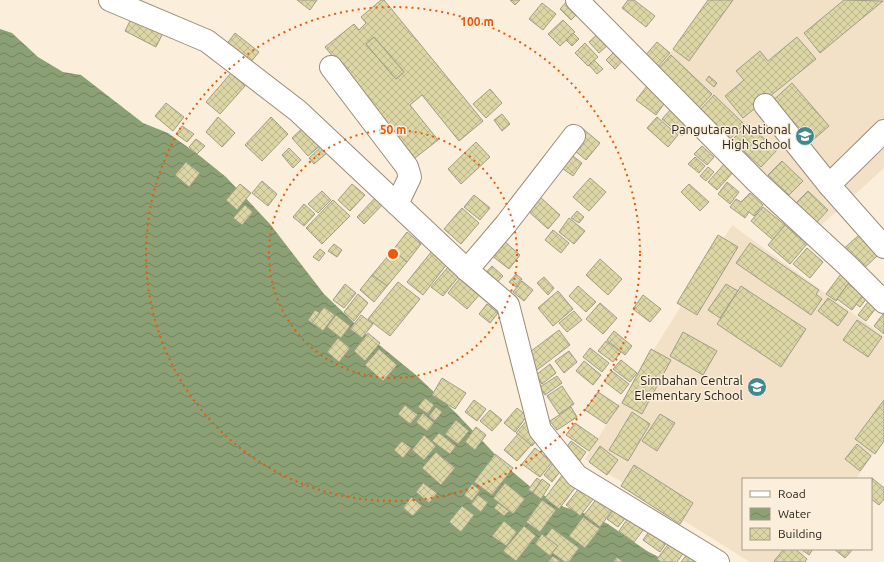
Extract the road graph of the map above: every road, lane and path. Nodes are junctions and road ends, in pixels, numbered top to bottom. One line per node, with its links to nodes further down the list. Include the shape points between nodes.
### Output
1 (110, 0): 8 (street, via 207,41 298,111)
2 (577, 0): 11 (street, via 757,182)
3 (331, 67): 8 (street, via 407,167 410,177)
4 (765, 106): 7 (street)
5 (884, 131): 7 (street)
6 (574, 136): 10 (street)
7 (830, 185): 9 (street)
8 (397, 204): 10 (street)
9 (884, 247)
10 (467, 270): 12 (street, via 508,306 540,430 577,476)
11 (884, 302)
12 (718, 562)

